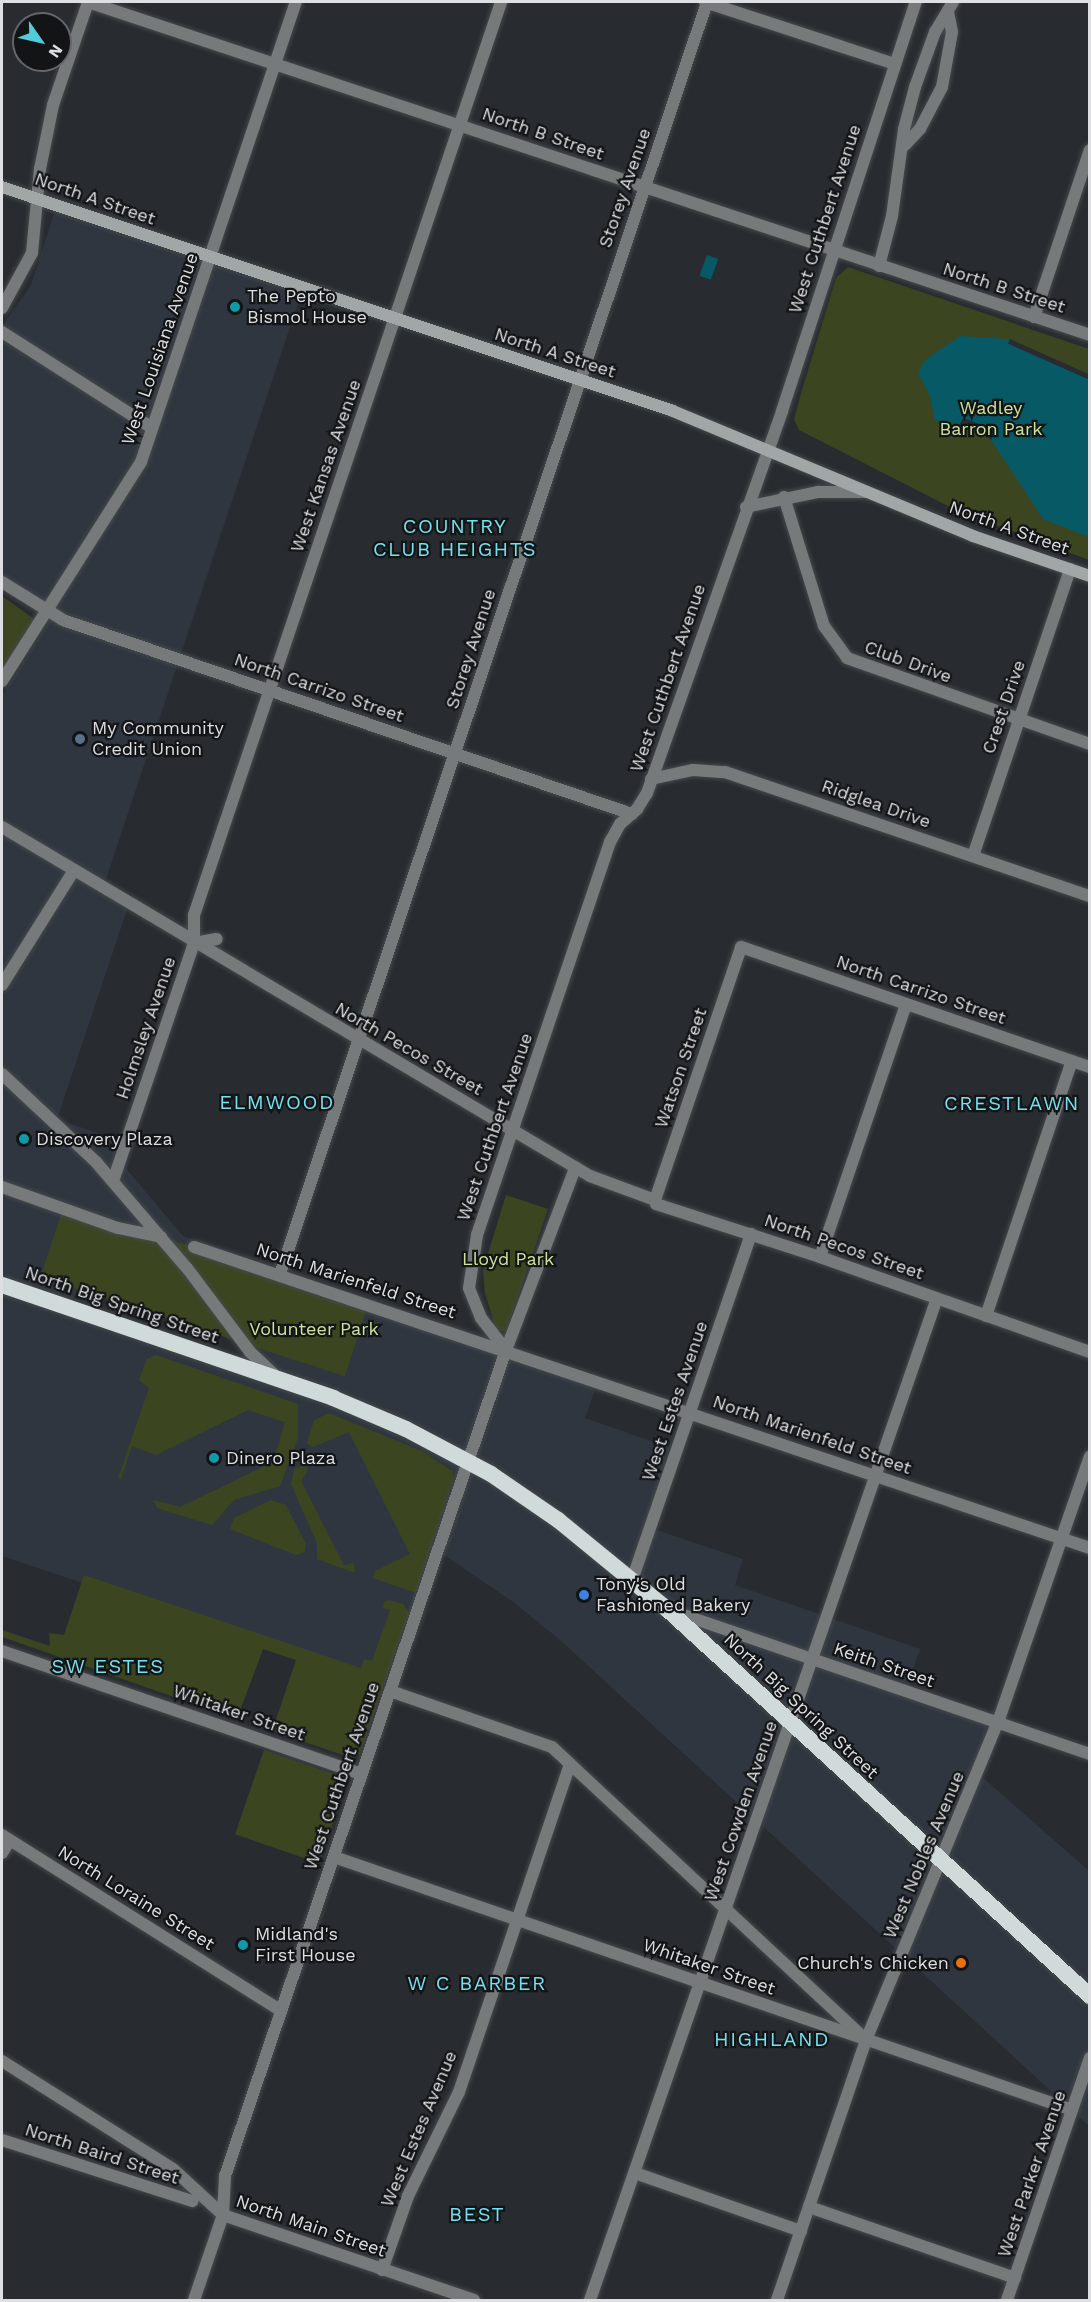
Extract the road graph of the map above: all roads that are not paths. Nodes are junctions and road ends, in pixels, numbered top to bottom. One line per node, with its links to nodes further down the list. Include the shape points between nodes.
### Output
1 (88, 2): 7 (street, North B Street); 14 (street, via 53,105)
2 (296, 2): 7 (street, West Louisiana Avenue)
3 (501, 2): 9 (street, West Kansas Avenue)
4 (706, 2): 8 (street); 13 (street, Storey Avenue)
5 (916, 2): 8 (street, West Cuthbert Avenue)
6 (950, 7): 10 (street, via 935,32 915,87 904,129); 10 (street, via 952,32 942,87 920,129)
7 (274, 64): 9 (street, North B Street); 16 (street, West Louisiana Avenue)
8 (895, 64): 15 (street, West Cuthbert Avenue)
9 (460, 125): 13 (street, North B Street); 20 (street, West Kansas Avenue)
10 (905, 146): 17 (street)
11 (1089, 150): 19 (street)
12 (2, 187): 14 (main road, North A Street)
13 (644, 188): 15 (street, North B Street); 23 (street, Storey Avenue)
14 (38, 199): 16 (main road, North A Street); 18 (street, via 32,253)
15 (832, 251): 17 (street, North B Street); 25 (street, West Cuthbert Avenue)
16 (210, 257): 20 (main road, North A Street); 24 (street, West Louisiana Avenue)
17 (879, 266): 19 (street, North B Street)
18 (2, 308)
19 (1034, 317): 22 (street, North B Street)
20 (395, 319): 23 (main road, North A Street); 34 (street, West Kansas Avenue)
21 (2, 332): 24 (street)
22 (1089, 335)
23 (580, 380): 25 (main road, North A Street); 37 (street, Storey Avenue)
24 (152, 428): 32 (street, West Louisiana Avenue, via 137,470)
25 (767, 447): 26 (main road, North A Street); 28 (street, West Cuthbert Avenue)
26 (866, 492): 27 (street); 29 (main road, North A Street, via 973,536)
27 (784, 497): 28 (street); 35 (street, Club Drive, via 822,622 835,647 860,665)
28 (746, 507): 38 (street, West Cuthbert Avenue)
29 (1070, 569): 30 (main road, North A Street); 35 (street, Crest Drive)
30 (1089, 576)
31 (2, 582): 32 (street, North Carrizo Street)
32 (47, 610): 33 (street, West Louisiana Avenue); 34 (street, North Carrizo Street, via 63,620)
33 (2, 681)
34 (270, 690): 37 (street, North Carrizo Street); 45 (street, West Kansas Avenue, via 194,915)
35 (1018, 719): 36 (street, Club Drive); 41 (street, Crest Drive)
36 (1089, 744)
37 (455, 753): 39 (street, North Carrizo Street); 49 (street, Storey Avenue)
38 (651, 779): 39 (street, West Cuthbert Avenue, via 643,801); 41 (street, Ridglea Drive, via 693,770 725,772)
39 (632, 814): 53 (street, West Cuthbert Avenue, via 621,822 610,842)
40 (2, 827): 42 (street, North Pecos Street)
41 (973, 856): 43 (street, Ridglea Drive)
42 (73, 872): 45 (street, North Pecos Street); 47 (street)
43 (1089, 896)
44 (217, 939): 45 (street, Holmsley Avenue)
45 (194, 943): 49 (street, North Pecos Street); 55 (street, Holmsley Avenue)
46 (741, 948): 48 (street, North Carrizo Street); 57 (street, Watson Street)
47 (2, 985)
48 (906, 1004): 50 (street, North Carrizo Street); 61 (street)
49 (358, 1040): 53 (street, North Pecos Street); 62 (street, Storey Avenue)
50 (1072, 1061): 51 (street, North Carrizo Street); 65 (street)
51 (1089, 1067)
52 (2, 1075): 55 (street, via 61,1126)
53 (513, 1130): 54 (street, North Pecos Street); 66 (street, West Cuthbert Avenue, via 477,1235 469,1288 481,1318)
54 (575, 1168): 57 (street, North Pecos Street); 66 (street, West Cuthbert Avenue)
55 (113, 1181): 59 (street)
56 (2, 1187): 59 (street, via 118,1228)
57 (655, 1200): 58 (street, North Pecos Street, via 656,1204)
58 (751, 1234): 61 (street, North Pecos Street); 69 (street, West Estes Avenue)
59 (161, 1237): 68 (street, via 250,1352)
60 (194, 1247): 62 (street, North Marienfeld Street)
61 (820, 1257): 64 (street, North Pecos Street)
62 (280, 1274): 66 (street, North Marienfeld Street)
63 (2, 1285): 68 (highway, North Big Spring Street)
64 (937, 1298): 65 (street, North Pecos Street); 72 (street, West Cowden Avenue)
65 (986, 1316): 67 (street, North Pecos Street)
66 (506, 1350): 69 (street, North Marienfeld Street); 71 (street, West Cuthbert Avenue)
67 (1089, 1352)
68 (279, 1378): 71 (highway, North Big Spring Street, via 406,1429)
69 (690, 1412): 72 (street, North Marienfeld Street); 75 (street, West Estes Avenue)
70 (1089, 1456): 73 (street, West Nobles Avenue)
71 (469, 1460): 75 (highway, North Big Spring Street, via 558,1520); 79 (street, West Cuthbert Avenue)
72 (875, 1475): 73 (street, North Marienfeld Street); 78 (street, West Cowden Avenue)
73 (1060, 1538): 74 (street, North Marienfeld Street); 80 (street, West Nobles Avenue)
74 (1089, 1548)
75 (632, 1580): 76 (highway, North Big Spring Street)
76 (668, 1610): 78 (street, Keith Street); 81 (highway, North Big Spring Street)
77 (2, 1651): 84 (street, Whitaker Street)
78 (812, 1659): 80 (street, Keith Street); 81 (street, West Cowden Avenue)
79 (390, 1691): 83 (street, via 552,1747); 84 (street, West Cuthbert Avenue)
80 (998, 1722): 82 (street, Keith Street); 88 (street, West Nobles Avenue)
81 (790, 1723): 88 (highway, North Big Spring Street); 89 (street, West Cowden Avenue)
82 (1089, 1754)
83 (570, 1764): 89 (street); 90 (street, West Estes Avenue)
84 (362, 1774): 87 (street, West Cuthbert Avenue)
85 (6, 1838): 86 (street); 93 (street, North Loraine Street)
86 (2, 1853)
87 (334, 1857): 90 (street, Whitaker Street); 93 (street, West Cuthbert Avenue)
88 (941, 1861): 92 (highway, North Big Spring Street); 94 (street, West Nobles Avenue)
89 (726, 1911): 91 (street, West Cowden Avenue); 94 (street)
90 (517, 1920): 91 (street, Whitaker Street); 104 (street, West Estes Avenue, via 459,2092 408,2196)
91 (701, 1982): 94 (street, Whitaker Street); 99 (street, West Cowden Avenue)
92 (1089, 1996)
93 (281, 2011): 102 (street, West Cuthbert Avenue, via 225,2176)
94 (866, 2040): 97 (street, Whitaker Street); 101 (street, West Nobles Avenue)
95 (1089, 2058): 97 (street, West Parker Avenue)
96 (2, 2061): 102 (street, North Main Street, via 173,2169)
97 (1072, 2110): 105 (street, West Parker Avenue)
98 (2, 2140): 100 (street, North Baird Street)
99 (635, 2174): 103 (street); 108 (street, West Cowden Avenue)
100 (192, 2201)
101 (809, 2207): 103 (street, West Nobles Avenue); 105 (street)
102 (223, 2215): 104 (street, North Main Street); 106 (street, West Cuthbert Avenue)
103 (801, 2231): 109 (street, West Nobles Avenue)
104 (382, 2270): 107 (street, North Main Street)
105 (1015, 2278): 110 (street, West Parker Avenue)
106 (194, 2301)
107 (474, 2301)
108 (590, 2301)
109 (777, 2301)
110 (1007, 2301)

